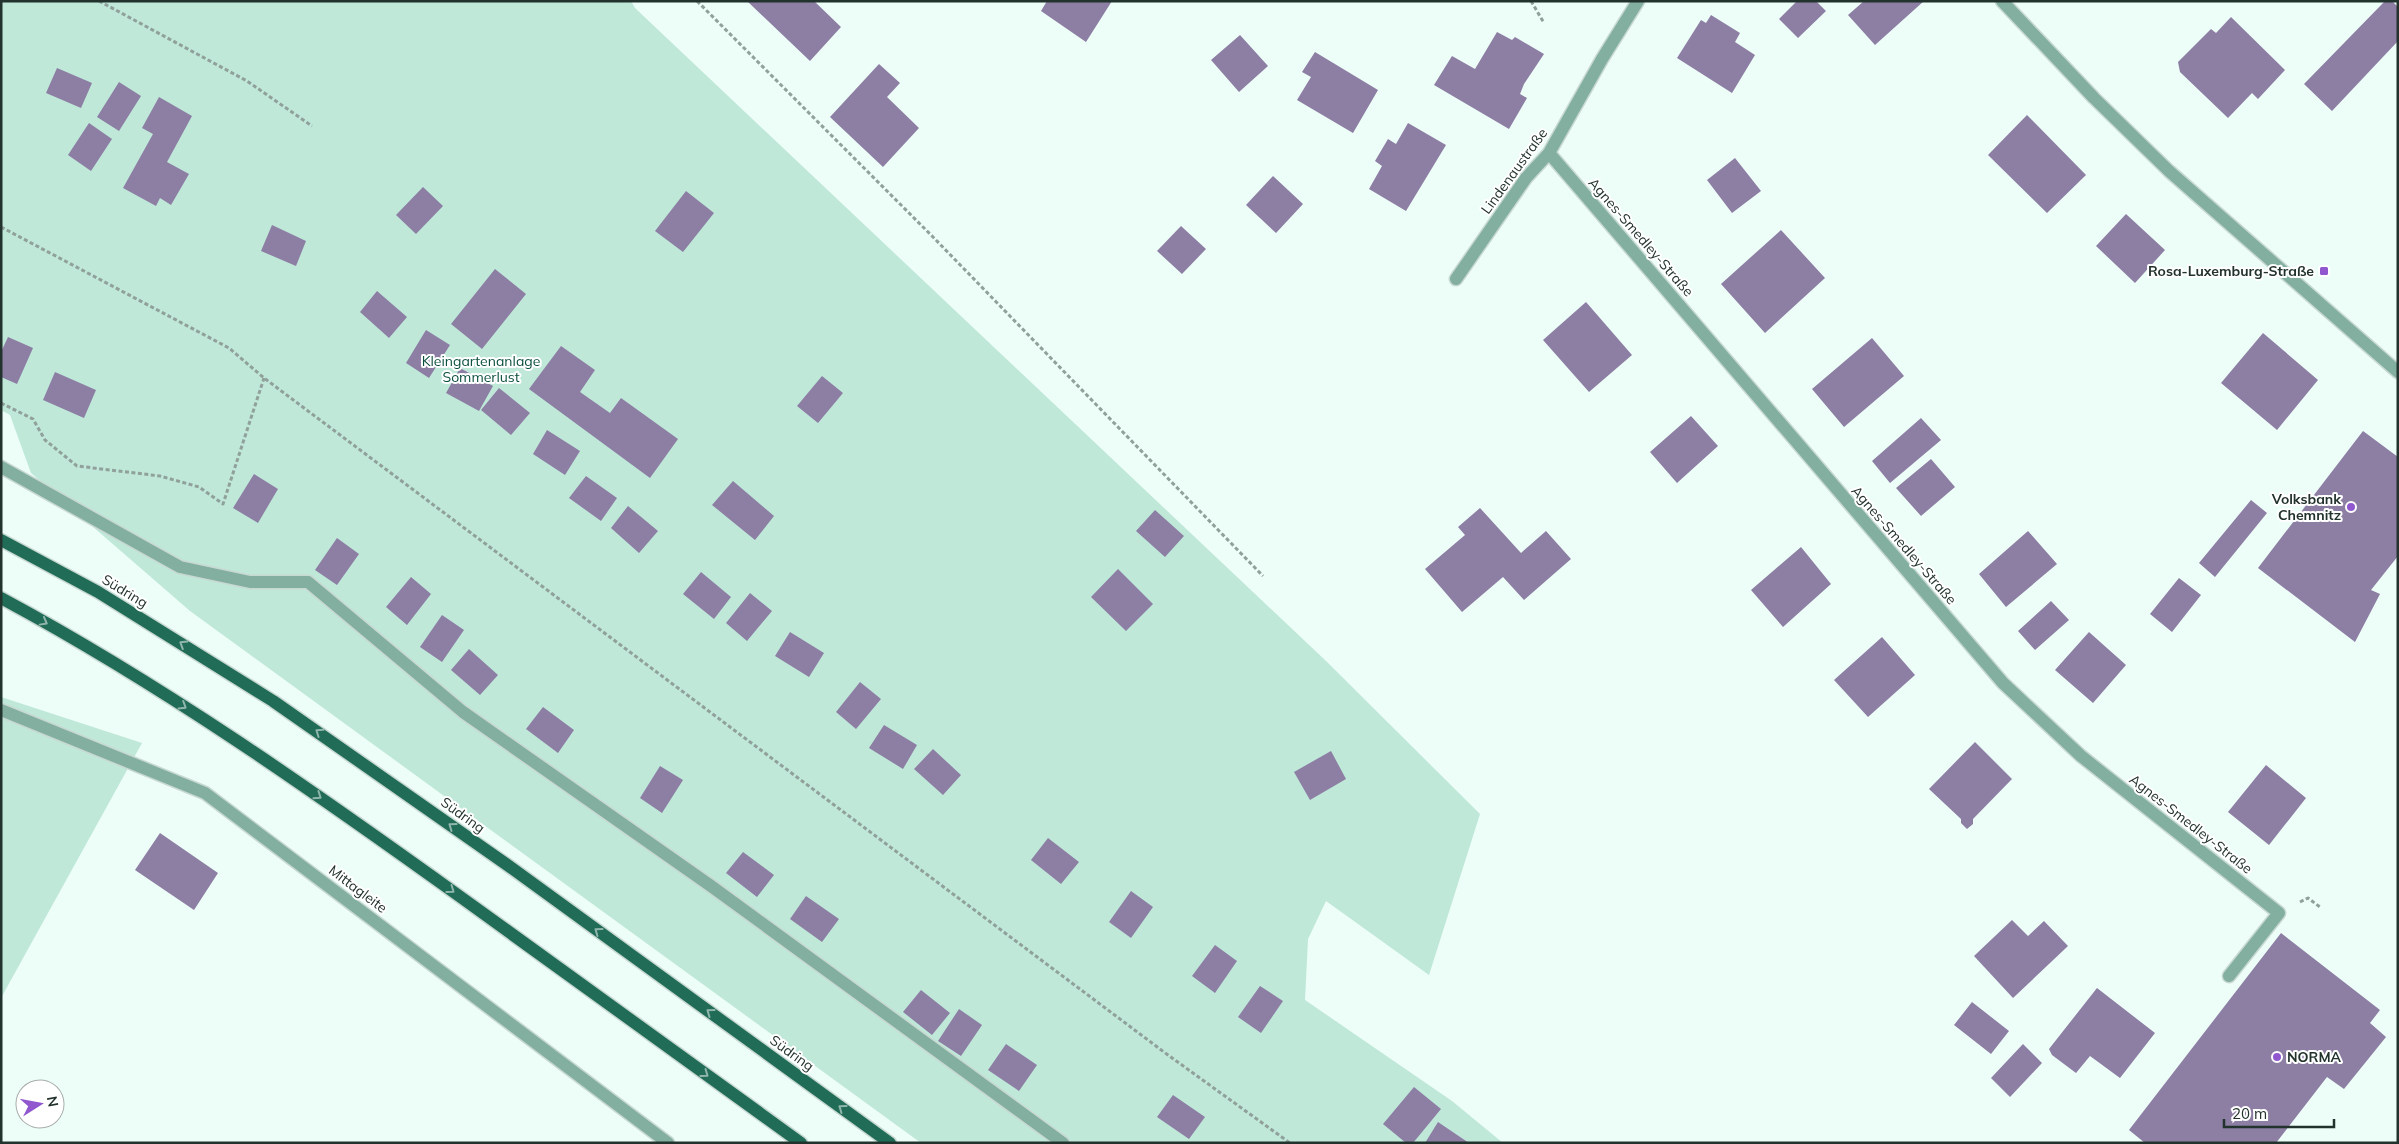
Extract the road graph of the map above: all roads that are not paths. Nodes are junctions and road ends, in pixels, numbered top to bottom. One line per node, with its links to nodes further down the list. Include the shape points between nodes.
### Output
1 (1638, 1): 3 (street, Lindenaustraße)
2 (2002, 1): 5 (street, via 2169,171)
3 (1549, 153): 4 (street, Lindenaustraße, via 1526,178); 10 (street, Agnes-Smedley-Straße, via 2003,683 2081,756 2279,913)
4 (1456, 279)
5 (2398, 372)
6 (1, 467): 14 (street, via 180,567 250,582 308,582 463,712 711,886)
7 (1, 540): 13 (main road, Südring, one-way to 7, via 506,864 274,701 98,592)
8 (1, 598): 12 (main road, one-way to 12, via 73,638 273,764)
9 (1, 710): 11 (street, Mittagleite, via 205,793)
10 (2229, 976)
11 (668, 1143)
12 (802, 1143)
13 (890, 1143)
14 (1063, 1143)

